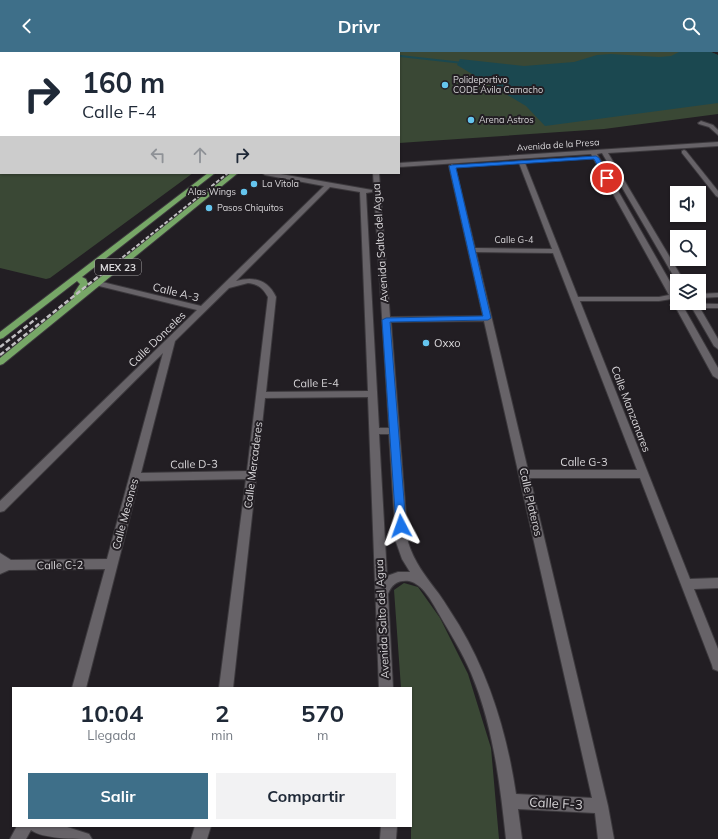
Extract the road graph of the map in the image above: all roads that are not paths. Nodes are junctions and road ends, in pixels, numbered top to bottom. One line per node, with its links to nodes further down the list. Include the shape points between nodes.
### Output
1 (700, 123): 2 (street, via 711,126)
2 (718, 133)
3 (718, 144): 6 (street, Avenida de la Presa)
4 (718, 150): 5 (street, Avenida de la Presa)
5 (684, 152): 6 (street, Avenida de la Presa); 21 (street)
6 (605, 154): 7 (street, Avenida de la Presa); 23 (street)
7 (596, 158): 8 (street, Avenida de la Presa); 9 (street, Avenida de la Presa); 22 (street)
8 (522, 163): 10 (street, Avenida de la Presa); 27 (street, Calle Manzanares)
9 (400, 165)
10 (452, 166): 11 (street, Avenida de la Presa); 26 (street, Calle Plateros)
11 (400, 170)
12 (211, 174): 29 (main road, MEX 23)
13 (234, 174): 30 (main road, MEX 23)
14 (271, 174): 17 (street)
15 (305, 174): 17 (street)
16 (376, 174): 19 (street, Avenida Salto del Agua)
17 (308, 181): 18 (street)
18 (329, 185): 20 (street); 31 (street, Calle Donceles)
19 (376, 188): 20 (street); 24 (street, Avenida Salto del Agua)
20 (364, 191): 25 (street, Avenida Salto del Agua)
21 (718, 195)
22 (638, 233): 23 (street); 32 (street)
23 (652, 233): 28 (street)
24 (381, 249): 25 (street); 46 (street, Avenida Salto del Agua)
25 (366, 250): 53 (street, Avenida Salto del Agua)
26 (472, 250): 27 (street, Calle G-4); 45 (street, Calle Plateros)
27 (556, 251): 38 (street, Calle Manzanares)
28 (676, 274)
29 (77, 277): 36 (main road, via 84,284 78,293); 47 (main road, MEX 23)
30 (98, 283): 36 (main road, MEX 23); 42 (street, Calle A-3)
31 (225, 287): 42 (street, Calle Donceles); 54 (street, Calle Mercaderes, via 237,282 253,281 265,285 270,290 272,297)
32 (670, 287)
33 (706, 296): 34 (street)
34 (718, 296)
35 (670, 297): 37 (street)
36 (78, 299): 51 (main road, MEX 23)
37 (659, 299): 38 (street); 39 (street)
38 (576, 300): 58 (street, Calle Manzanares)
39 (670, 303)
40 (706, 305): 41 (street)
41 (718, 306)
42 (202, 310): 48 (street, Calle Donceles)
43 (680, 310): 49 (street)
44 (697, 310): 50 (street)
45 (488, 318): 46 (street); 57 (street, Calle Plateros)
46 (386, 320): 56 (street, Avenida Salto del Agua)
47 (0, 336)
48 (171, 340): 60 (street, Calle Mesones); 61 (street, Calle Donceles)
49 (701, 346): 50 (street); 52 (street)
50 (718, 346)
51 (0, 362)
52 (718, 376)
53 (372, 394): 54 (street, Calle E-4); 55 (street, Avenida Salto del Agua)
54 (261, 395): 59 (street, Calle Mercaderes)
55 (374, 431): 56 (street); 67 (street, Avenida Salto del Agua)
56 (394, 431): 64 (street, Avenida Salto del Agua, via 402,542 411,567)
57 (524, 474): 58 (street, Calle G-3); 73 (street, Calle Plateros)
58 (644, 474): 66 (street, Calle Manzanares)
59 (252, 475): 60 (street, Calle D-3); 70 (street, Calle Mercaderes)
60 (136, 477): 63 (street, Calle Mesones)
61 (0, 508)
62 (3, 564): 63 (street, Calle C-2)
63 (112, 564): 69 (street, Calle Mesones)
64 (422, 582): 67 (street, via 410,577 396,577 386,583); 72 (street, Avenida Salto del Agua, via 452,624 480,680 493,718)
65 (718, 583): 66 (street)
66 (686, 584): 68 (street, Calle Manzanares)
67 (381, 599): 71 (street, Avenida Salto del Agua)
68 (718, 665)
69 (79, 687)
70 (226, 687)
71 (386, 687)
72 (510, 801): 73 (street, Calle F-3); 82 (street, Avenida Salto del Agua)
73 (601, 806): 83 (street, Calle Plateros)
74 (24, 827): 78 (street)
75 (41, 827): 79 (street)
76 (203, 827): 80 (street)
77 (389, 827): 81 (street)
78 (18, 839)
79 (84, 839)
80 (199, 839)
81 (388, 839)
82 (514, 839)
83 (606, 839)

